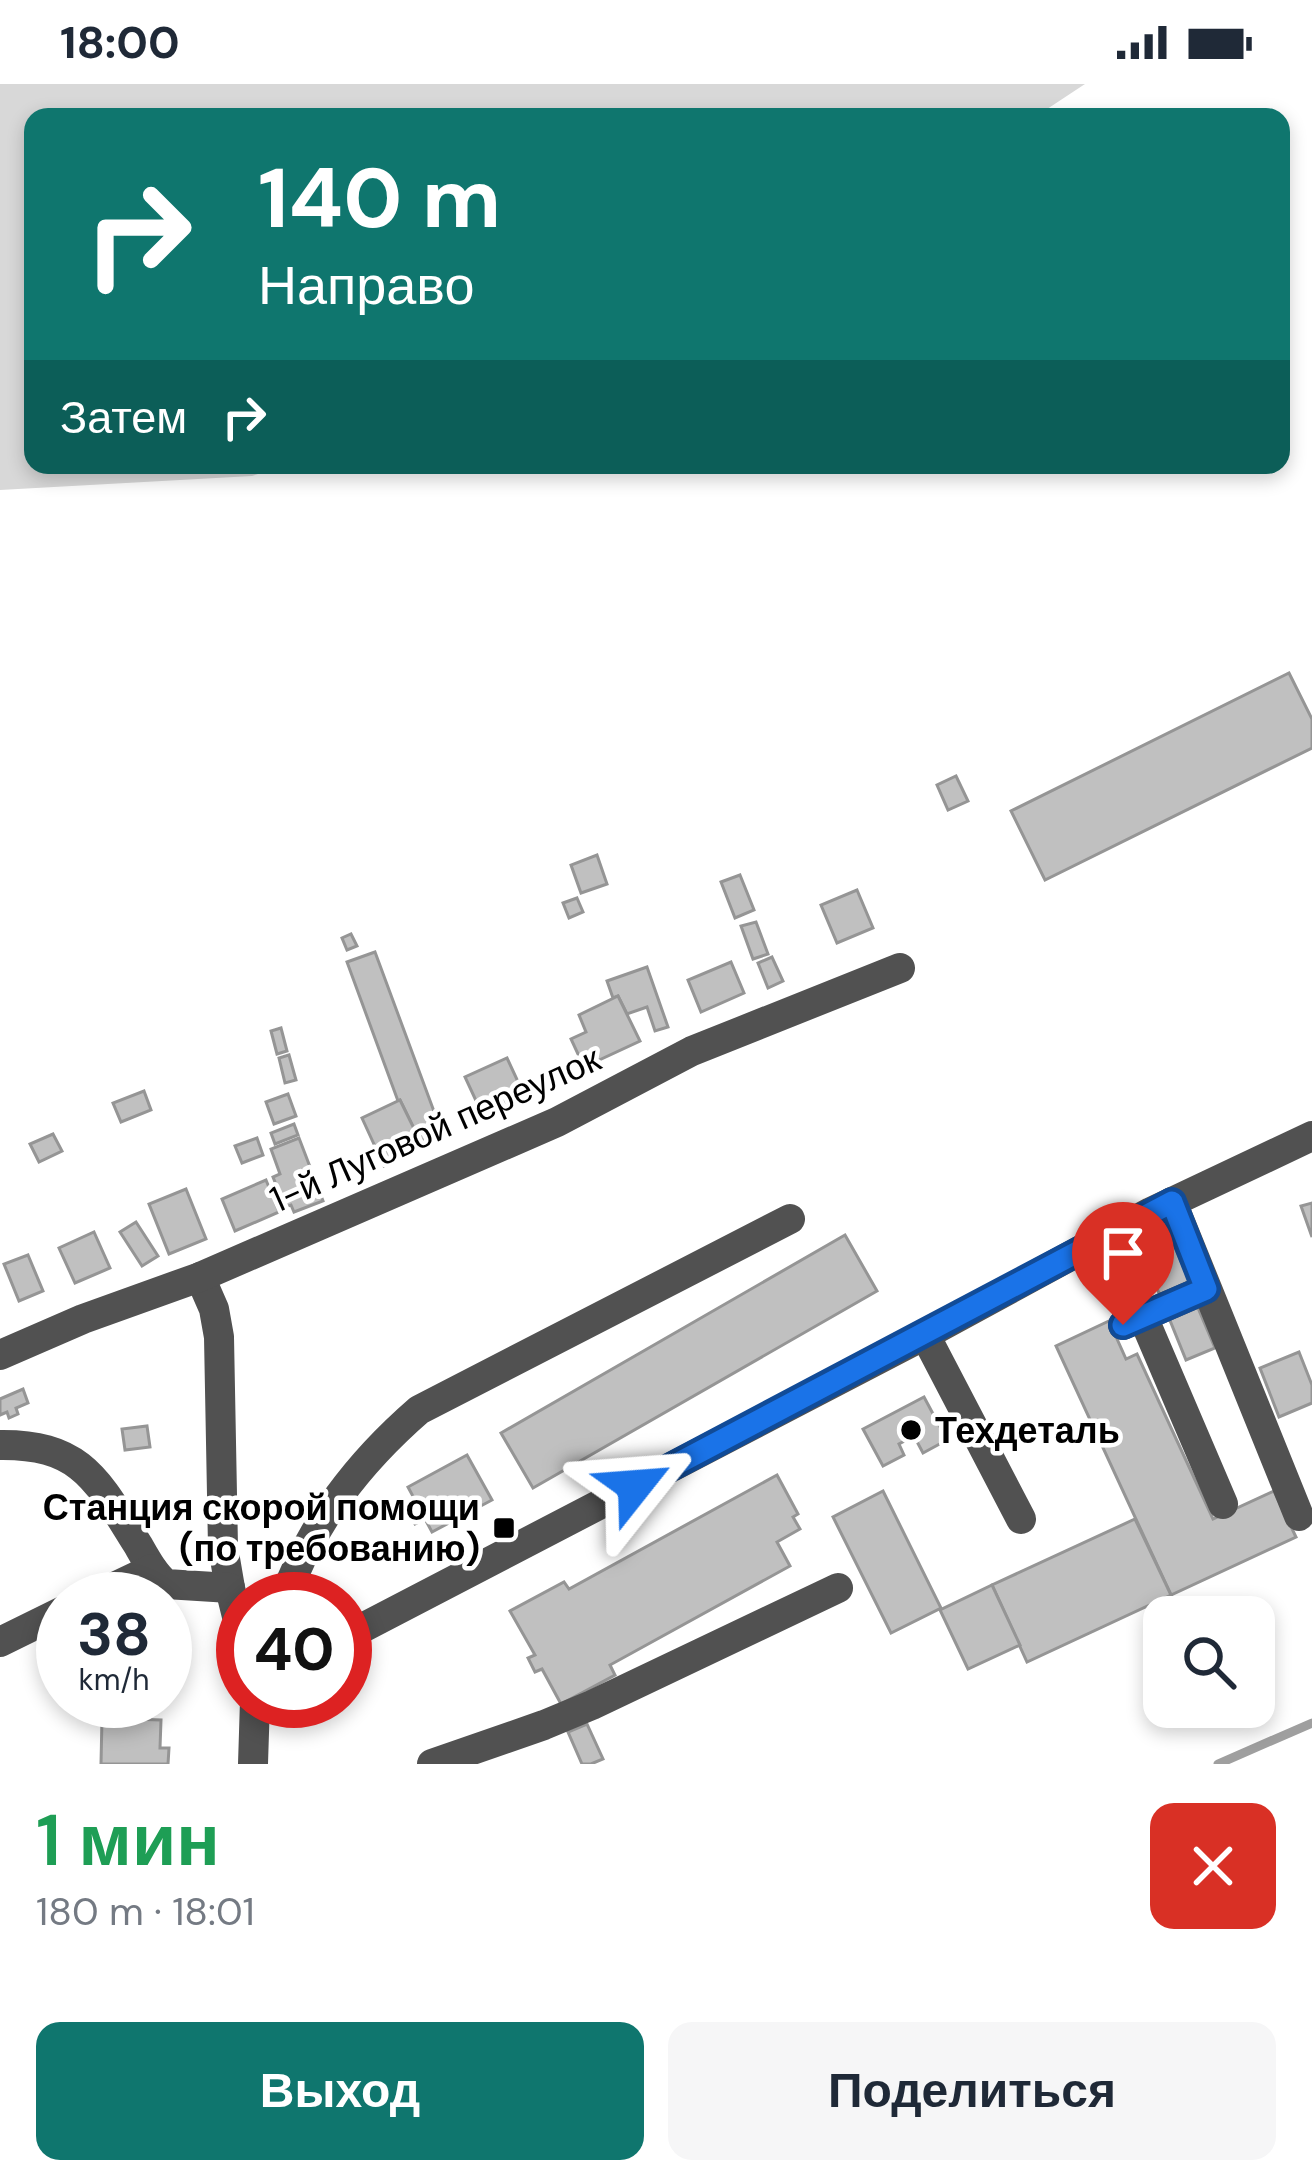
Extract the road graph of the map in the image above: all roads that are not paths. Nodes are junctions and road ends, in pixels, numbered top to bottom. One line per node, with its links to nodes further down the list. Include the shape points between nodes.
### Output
1 (900, 968): 5 (street, 1-й Луговой переулок, via 692,1051 557,1122)
2 (1312, 1136): 3 (street)
3 (1172, 1202): 6 (street); 7 (street)
4 (790, 1219): 16 (street, via 419,1410 344,1487)
5 (200, 1277): 8 (street, 1-й Луговой переулок); 15 (street, via 219,1337)
6 (1206, 1289): 10 (street, via 1133,1321); 11 (street)
7 (925, 1335): 12 (street); 19 (street)
8 (0, 1355)
9 (0, 1445): 13 (street, via 40,1447 82,1467)
10 (1223, 1504)
11 (1299, 1516)
12 (1021, 1519)
13 (152, 1569): 14 (street); 17 (street, via 166,1584)
14 (146, 1572)
15 (227, 1572)
16 (294, 1572)
17 (216, 1587)
18 (838, 1588): 24 (street, via 592,1705)
19 (372, 1623)
20 (36, 1624): 21 (street)
21 (0, 1642)
22 (254, 1728): 23 (street)
23 (253, 1764)
24 (432, 1764)

